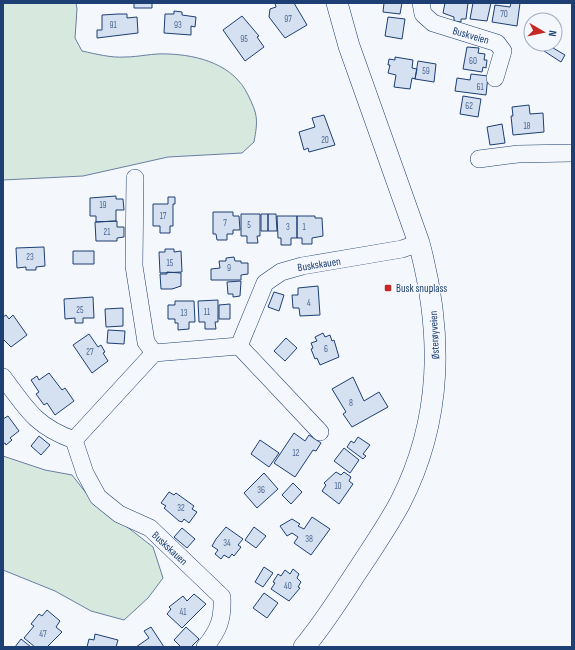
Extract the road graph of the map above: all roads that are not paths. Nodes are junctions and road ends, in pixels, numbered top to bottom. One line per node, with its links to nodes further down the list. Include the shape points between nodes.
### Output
1 (337, 3): 7 (main road, Østerøyveien, via 349,46)
2 (421, 3): 3 (street, Buskveien, via 423,14 433,23 498,43 503,52)
3 (495, 78)
4 (572, 153): 5 (street, via 518,154)
5 (480, 159)
6 (135, 178): 9 (street, via 134,266 146,342)
7 (419, 243): 8 (street, Buskskauen, via 402,249 281,272 265,283); 14 (main road, Østerøyveien, via 432,295 436,344 434,386 426,434 400,503 344,592)
8 (239, 346): 9 (street); 11 (street)
9 (154, 353): 12 (street)
10 (3, 377): 12 (street, via 31,415 56,434)
11 (320, 432)
12 (74, 440): 13 (street, Buskskauen, via 85,473 98,497 119,514 150,528 222,597 223,613 216,634)
13 (205, 647)
14 (304, 647)

